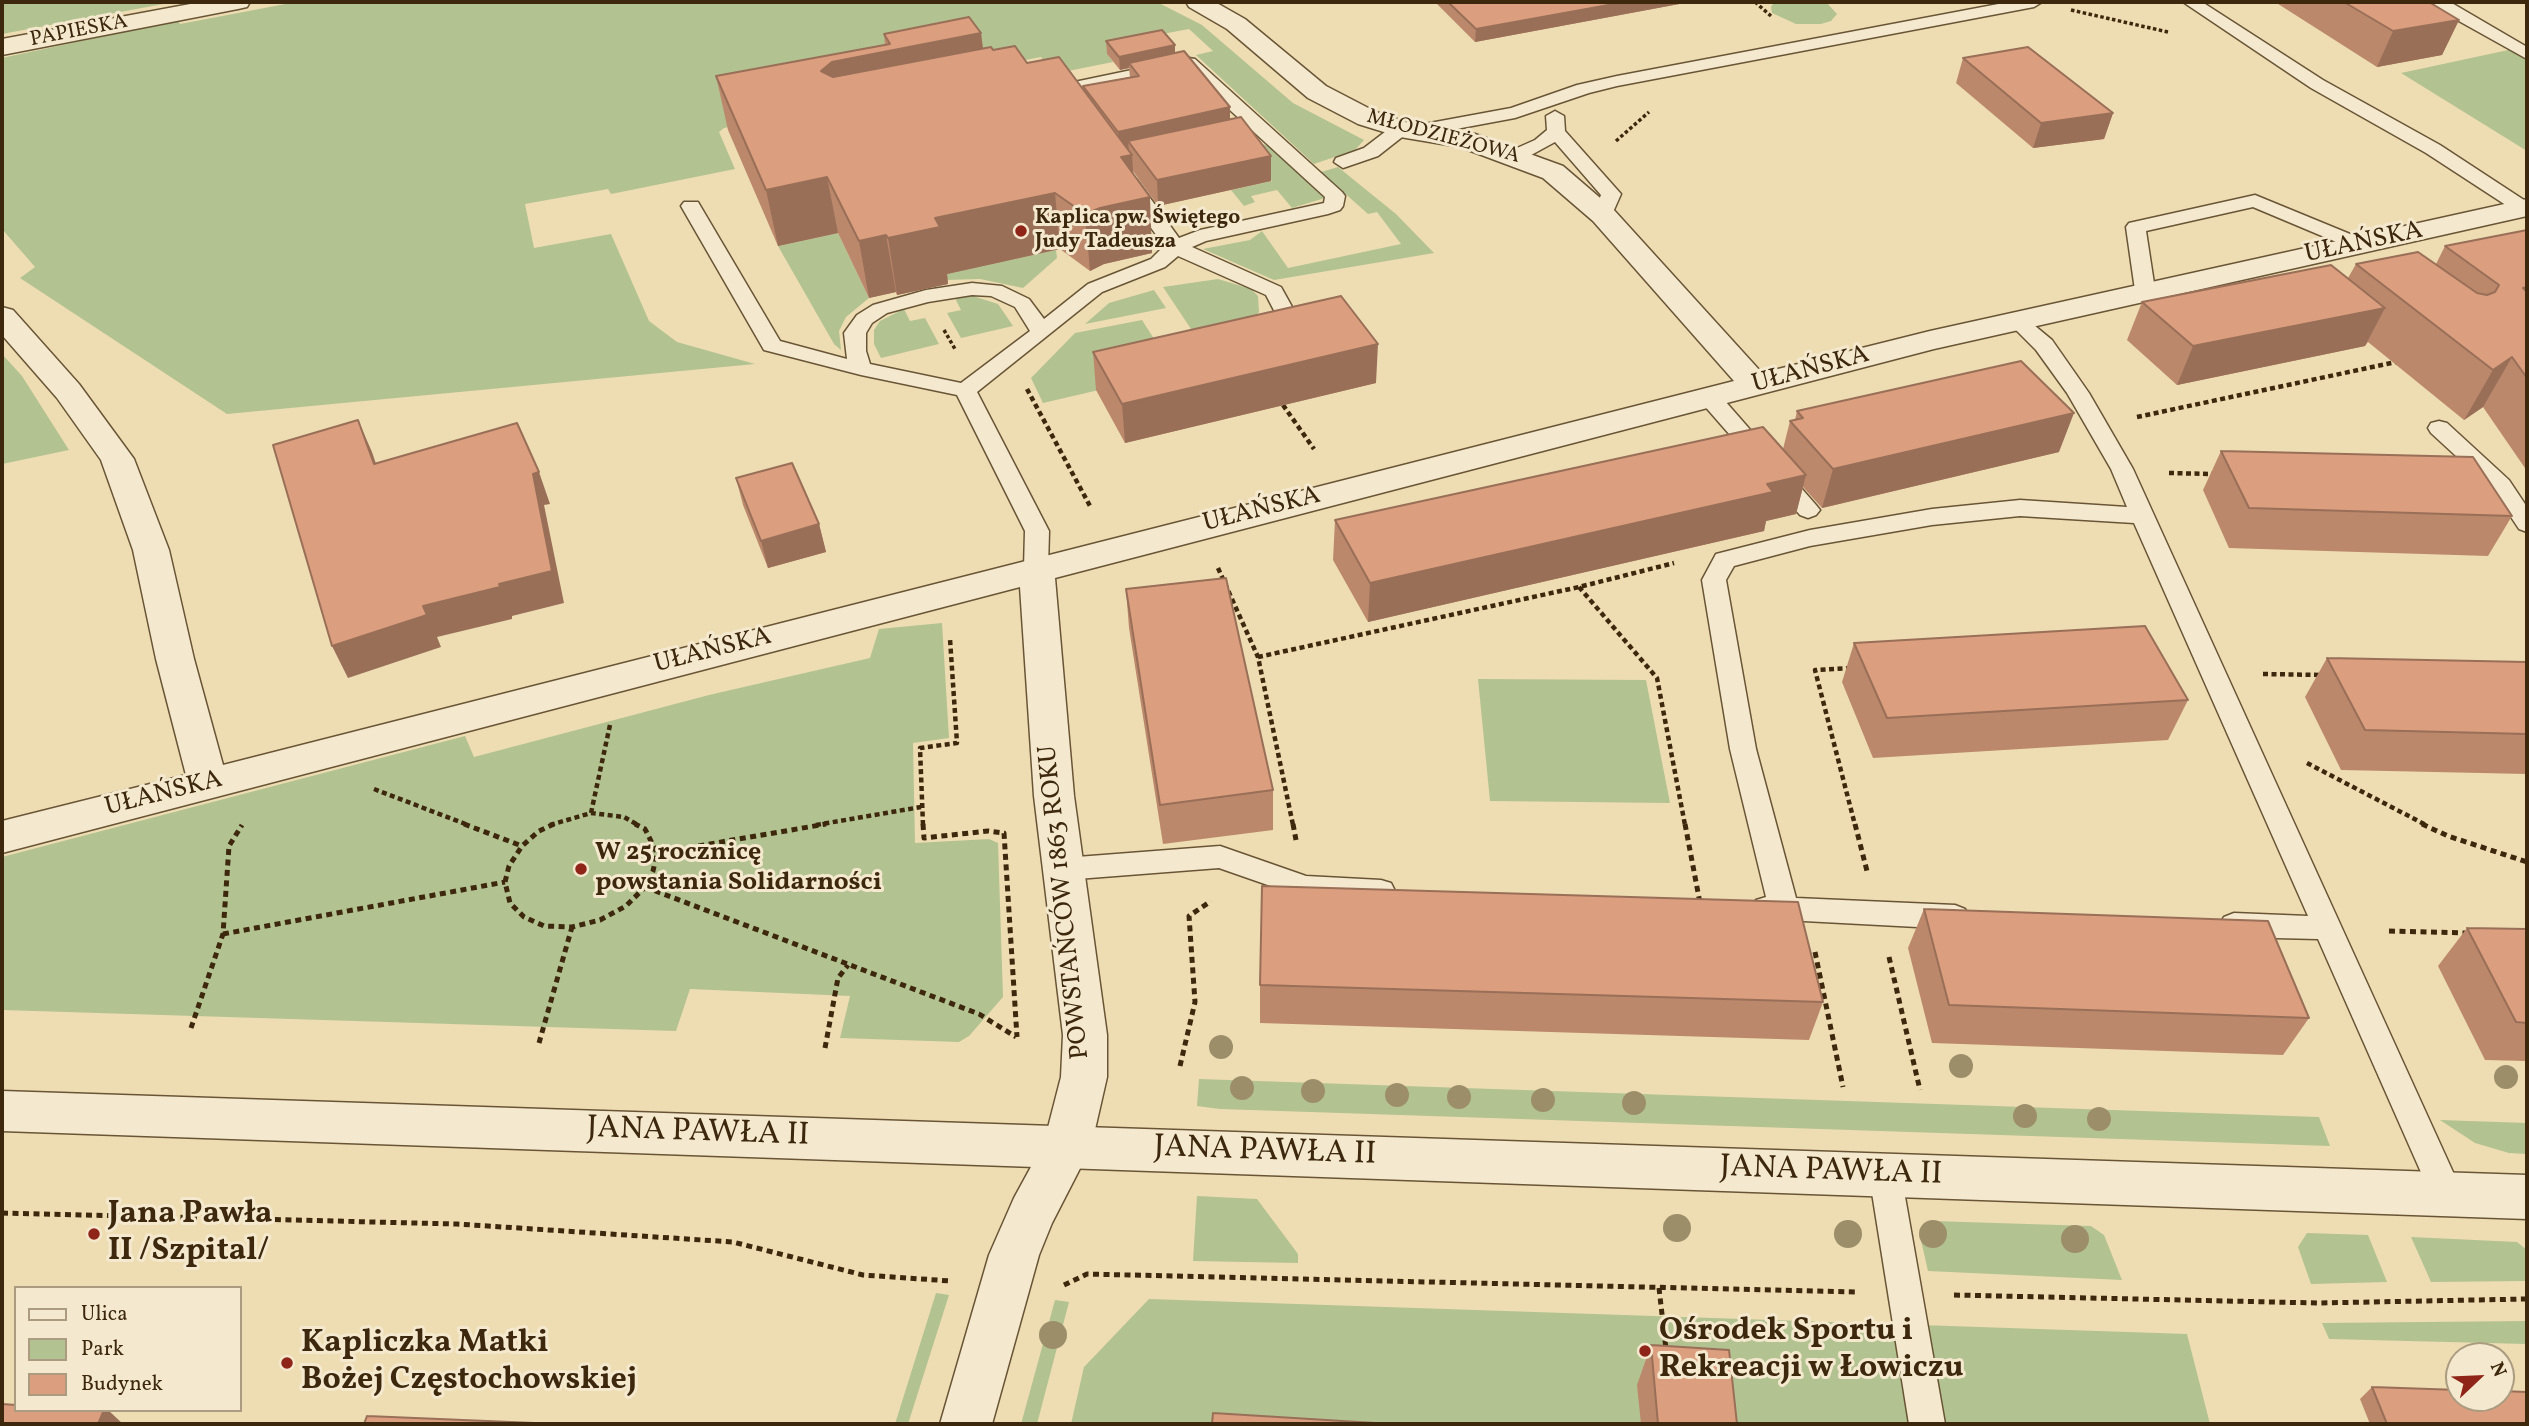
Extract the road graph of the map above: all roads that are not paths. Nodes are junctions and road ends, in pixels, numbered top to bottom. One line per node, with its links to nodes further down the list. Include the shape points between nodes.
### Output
1 (238, 2): 6 (street, PAPIESKA)
2 (1198, 2): 13 (street, MŁODZIEŻOWA, via 1236,24 1333,102)
3 (2034, 2): 10 (lane, via 1617,81)
4 (2191, 2): 20 (lane)
5 (2438, 2): 7 (lane)
6 (2, 47)
7 (2527, 54)
8 (1041, 84): 9 (lane, via 1054,81)
9 (1060, 90): 11 (lane); 12 (lane, via 1189,63)
10 (1554, 100): 13 (lane, via 1483,120); 14 (lane); 16 (lane)
11 (1083, 121)
12 (1262, 130): 15 (lane); 22 (lane, via 1314,169 1335,196 1333,205 1200,236)
13 (1406, 130): 16 (street, MŁODZIEŻOWA); 17 (lane, via 1371,152)
14 (1556, 132): 16 (lane, via 1542,144); 21 (lane, via 1611,194)
15 (1235, 136)
16 (1515, 142): 21 (street, MŁODZIEŻOWA)
17 (1343, 162)
18 (1122, 173): 22 (lane)
19 (691, 206): 29 (lane, via 772,345)
20 (2526, 209): 23 (street, UŁAŃSKA)
21 (1603, 215): 30 (street, MŁODZIEŻOWA)
22 (1175, 247): 27 (lane, via 1158,263 1095,288); 28 (lane, via 1274,291 1291,323)
23 (2354, 253): 24 (street, UŁAŃSKA); 24 (lane, via 2255,201 2136,227)
24 (2145, 290): 26 (street, UŁAŃSKA)
25 (2, 316): 38 (street, via 68,391 117,458 151,550)
26 (2016, 320): 30 (street, UŁAŃSKA); 35 (lane, via 2044,345 2078,393)
27 (1042, 332): 29 (lane, via 1022,303 995,290 926,296 880,309 864,319 855,333); 31 (lane)
28 (1253, 332)
29 (860, 369): 31 (lane)
30 (1756, 386): 32 (street, UŁAŃSKA)
31 (965, 390): 37 (lane, via 1037,531)
32 (1710, 398): 34 (lane); 37 (street, UŁAŃSKA)
33 (2439, 428): 36 (lane, via 2501,485)
34 (1808, 510)
35 (2143, 516): 39 (lane); 44 (lane, via 2020,508 1932,517 1810,538 1726,560 1714,580 1743,749)
36 (2527, 524)
37 (1036, 568): 38 (street, UŁAŃSKA); 41 (street, POWSTAŃCÓW 1863 ROKU)
38 (208, 784): 40 (street, UŁAŃSKA)
39 (2281, 825): 47 (lane)
40 (2, 836)
41 (1064, 869): 42 (lane, via 1220,857 1305,887); 49 (street, POWSTAŃCÓW 1863 ROKU, via 1084,1035 1084,1077)
42 (1414, 892)
43 (1701, 906): 44 (lane)
44 (1795, 910): 45 (lane)
45 (1988, 918)
46 (2206, 925): 47 (lane)
47 (2327, 928): 51 (lane)
48 (2, 1111): 49 (street, JANA PAWŁA II)
49 (1067, 1147): 50 (street, JANA PAWŁA II); 53 (street, POWSTAŃCÓW 1863 ROKU, via 1031,1214 1005,1284)
50 (1885, 1174): 51 (street, JANA PAWŁA II); 54 (lane)
51 (2447, 1194): 52 (street, JANA PAWŁA II)
52 (2527, 1197)
53 (965, 1424)
54 (1927, 1424)

